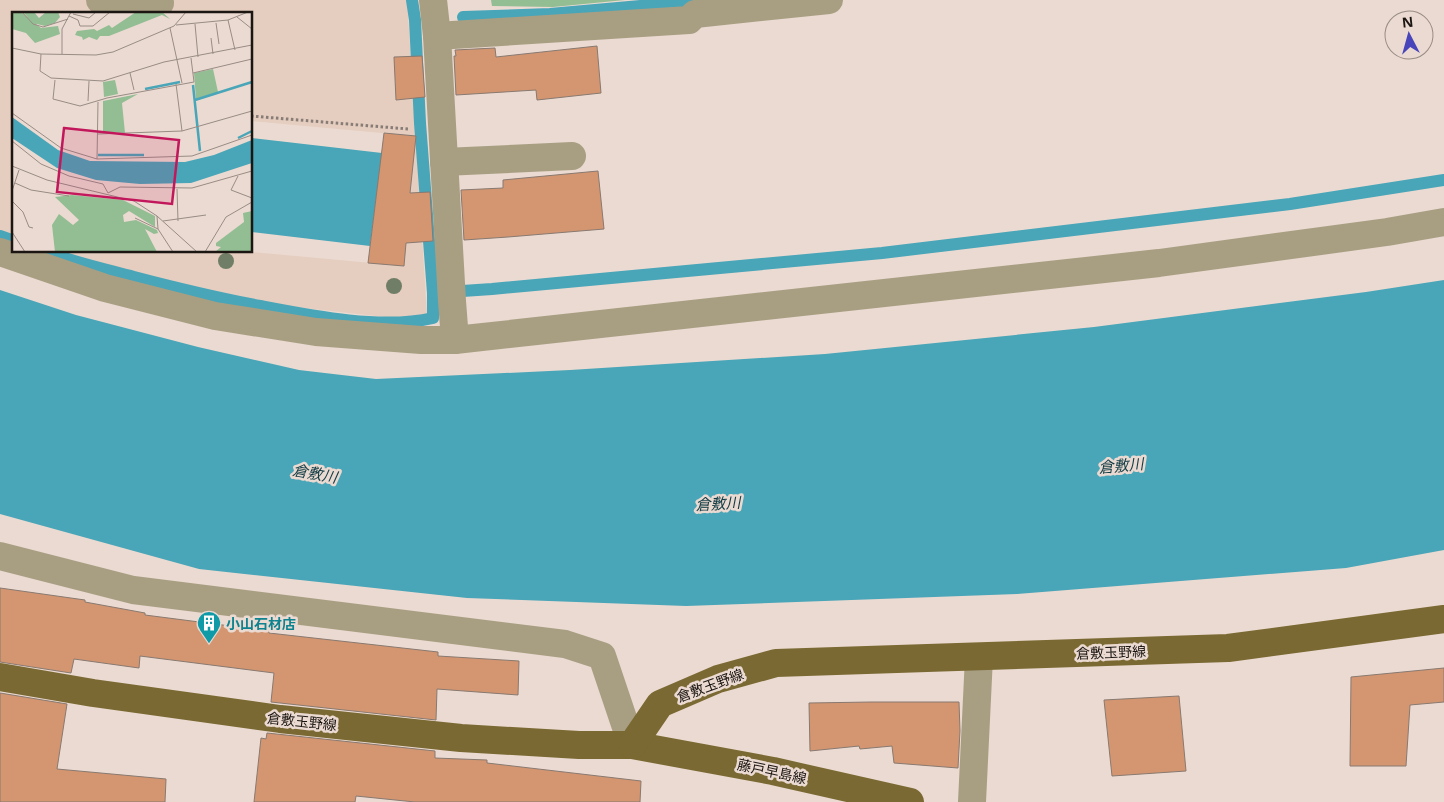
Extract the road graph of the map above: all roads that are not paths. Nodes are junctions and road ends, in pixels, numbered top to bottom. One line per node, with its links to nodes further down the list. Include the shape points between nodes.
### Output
1 (100, 0): 4 (street, via 129,4)
2 (433, 0): 5 (street)
3 (829, 0): 5 (street, via 695,14 689,20)
4 (160, 3)
5 (438, 36): 7 (street)
6 (572, 156): 7 (street)
7 (444, 162): 10 (street)
8 (1444, 222): 10 (street, via 1159,263)
9 (0, 252): 10 (street, via 105,288 215,316 316,332)
10 (455, 340)
11 (0, 556): 15 (street, via 133,590 565,644 602,656)
12 (1444, 619): 13 (main road, 倉敷玉野線, via 1228,648)
13 (978, 657): 15 (main road, 倉敷玉野線, via 776,663 718,679 660,704); 17 (street)
14 (0, 677): 15 (main road, 倉敷玉野線, via 280,719 461,738)
15 (632, 745): 16 (main road, 藤戸早島線, via 773,771)
16 (910, 802)
17 (972, 802)

